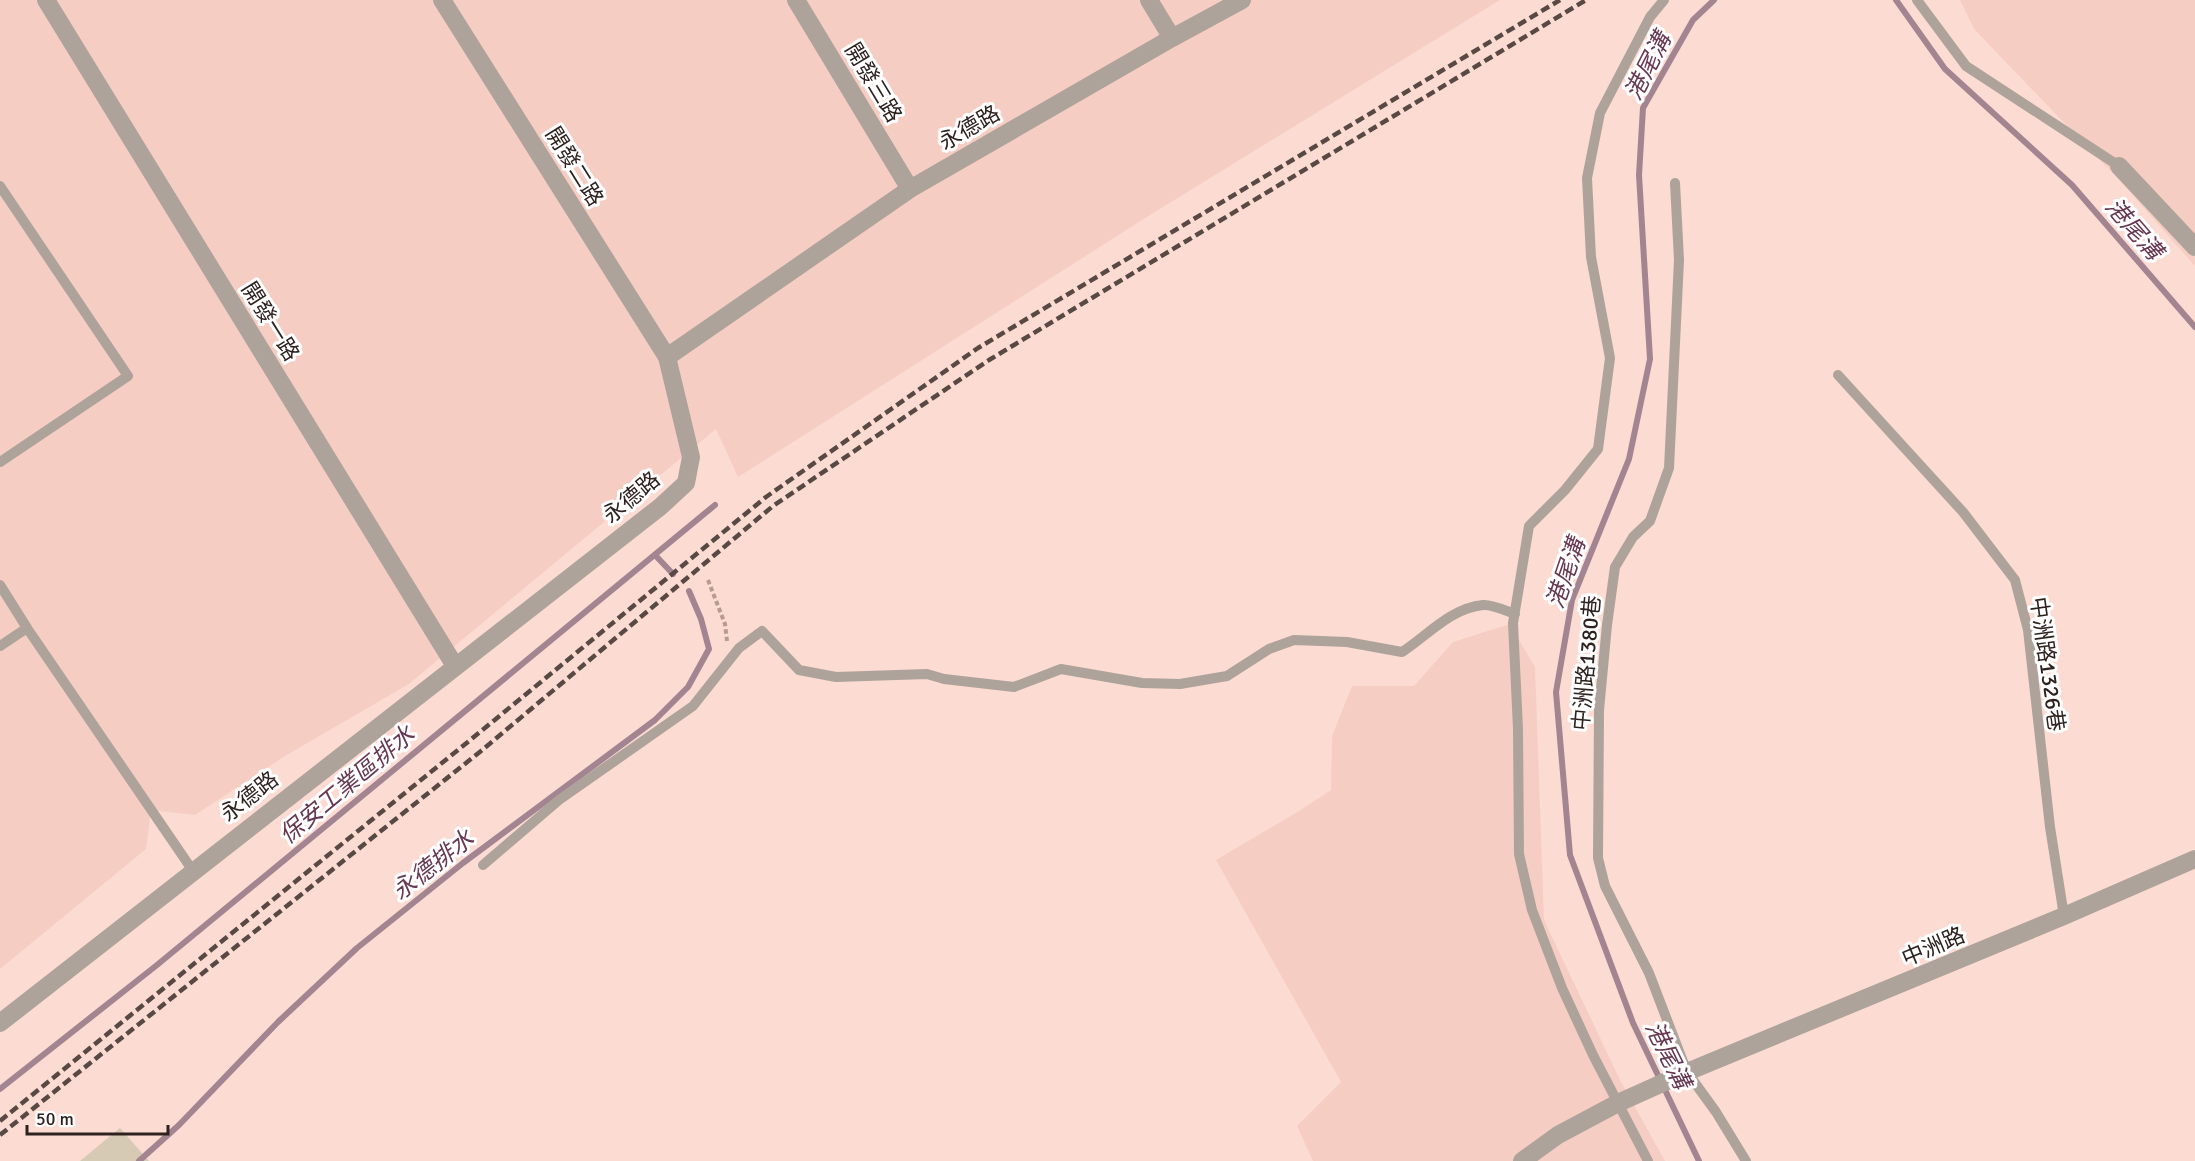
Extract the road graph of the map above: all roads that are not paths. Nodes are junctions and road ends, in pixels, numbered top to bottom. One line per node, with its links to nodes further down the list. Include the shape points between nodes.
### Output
1 (46, 0): 21 (street, 開發一路)
2 (442, 0): 14 (street, 開發二路)
3 (796, 0): 12 (street, 開發三路)
4 (1149, 0): 8 (street)
5 (1242, 0): 8 (street, 永德路)
6 (1664, 0): 18 (lane, via 1650,18 1600,113 1587,178 1591,256 1610,358 1598,449 1529,526)
7 (1917, 0): 9 (lane, via 1966,66)
8 (1172, 38): 12 (street, 永德路)
9 (2119, 166): 13 (street)
10 (1675, 183): 27 (lane, 中洲路1380巷, via 1679,260 1669,468 1650,521 1633,537 1615,567 1599,710 1598,817 1599,858 1605,886 1649,973)
11 (0, 186): 16 (lane, via 128,376)
12 (910, 189): 14 (street, 永德路)
13 (2195, 247)
14 (667, 357): 21 (street, 永德路, via 691,457 686,483)
15 (1838, 375): 25 (lane, 中洲路1326巷, via 1963,512 2016,580 2028,630)
16 (0, 462)
17 (0, 585): 19 (lane)
18 (1515, 614): 23 (lane, via 1485,604 1454,612 1402,652 1347,642 1294,640 1269,649 1227,676 1180,684 1142,683 1061,669 1014,687 927,674 836,677 799,670 762,631 739,648 693,706 559,800); 28 (lane, via 1519,854 1532,910 1562,988)
19 (27, 628): 20 (lane); 24 (lane)
20 (0, 646)
21 (455, 666): 24 (street, 永德路)
22 (2195, 859): 25 (street, 中洲路)
23 (483, 865)
24 (193, 871): 26 (street, 永德路)
25 (2064, 916): 27 (street, 中洲路)
26 (0, 1023)
27 (1687, 1072): 28 (street, 中洲路); 31 (lane, 中洲路1380巷)
28 (1618, 1103): 29 (street, 中洲路, via 1558,1134); 30 (lane)
29 (1522, 1161)
30 (1648, 1161)
31 (1746, 1161)

